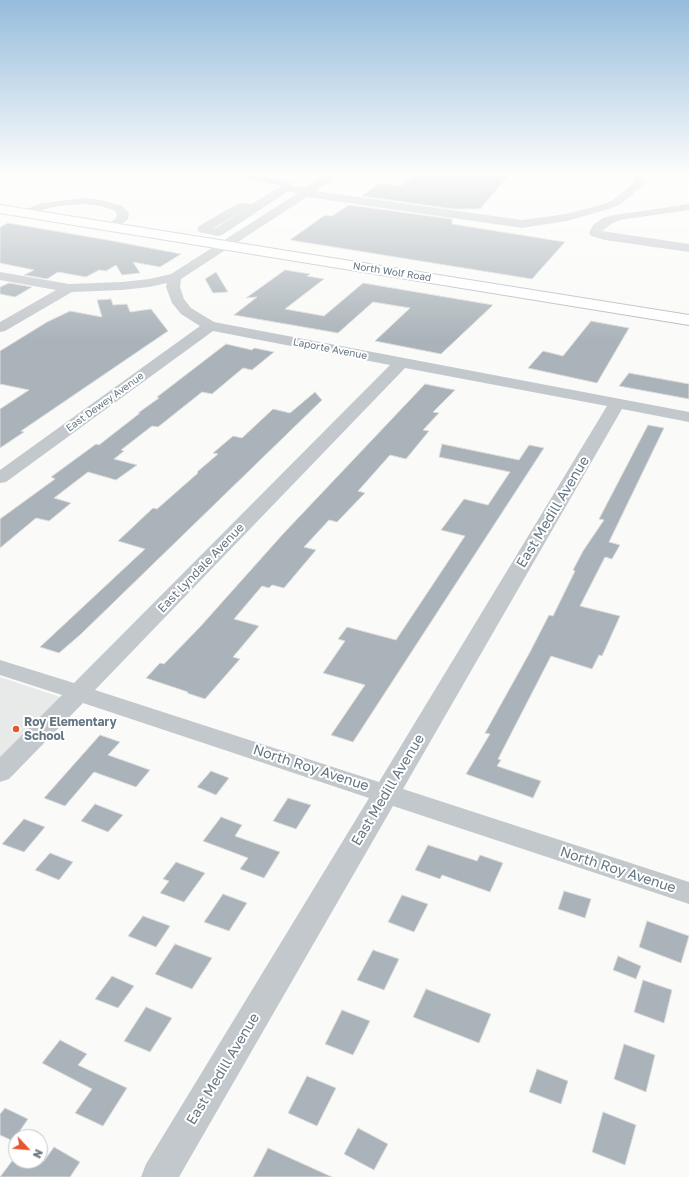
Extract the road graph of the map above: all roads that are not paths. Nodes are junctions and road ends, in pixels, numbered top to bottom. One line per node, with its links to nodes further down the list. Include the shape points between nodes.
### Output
1 (129, 230): 4 (main road, North Wolf Road)
2 (248, 230): 4 (street)
3 (596, 230): 5 (street, via 595,232 605,236)
4 (223, 245): 7 (street); 9 (main road, North Wolf Road)
5 (689, 248)
6 (0, 276): 8 (street)
7 (175, 276): 8 (street, via 149,283); 10 (street, Laporte Avenue, via 173,288 177,300 186,311)
8 (69, 288): 11 (street)
9 (689, 320)
10 (210, 326): 12 (street, Laporte Avenue); 15 (street, East Dewey Avenue)
11 (0, 328)
12 (401, 363): 13 (street, Laporte Avenue); 17 (street, East Lyndale Avenue)
13 (618, 404): 14 (street, Laporte Avenue); 19 (street, East Medill Avenue)
14 (689, 417)
15 (0, 478)
16 (0, 667): 17 (street, North Roy Avenue)
17 (80, 692): 18 (street, East Lyndale Avenue); 19 (street, North Roy Avenue)
18 (0, 773)
19 (386, 793): 20 (street, North Roy Avenue); 21 (street, East Medill Avenue)
20 (689, 893)
21 (159, 1177)

